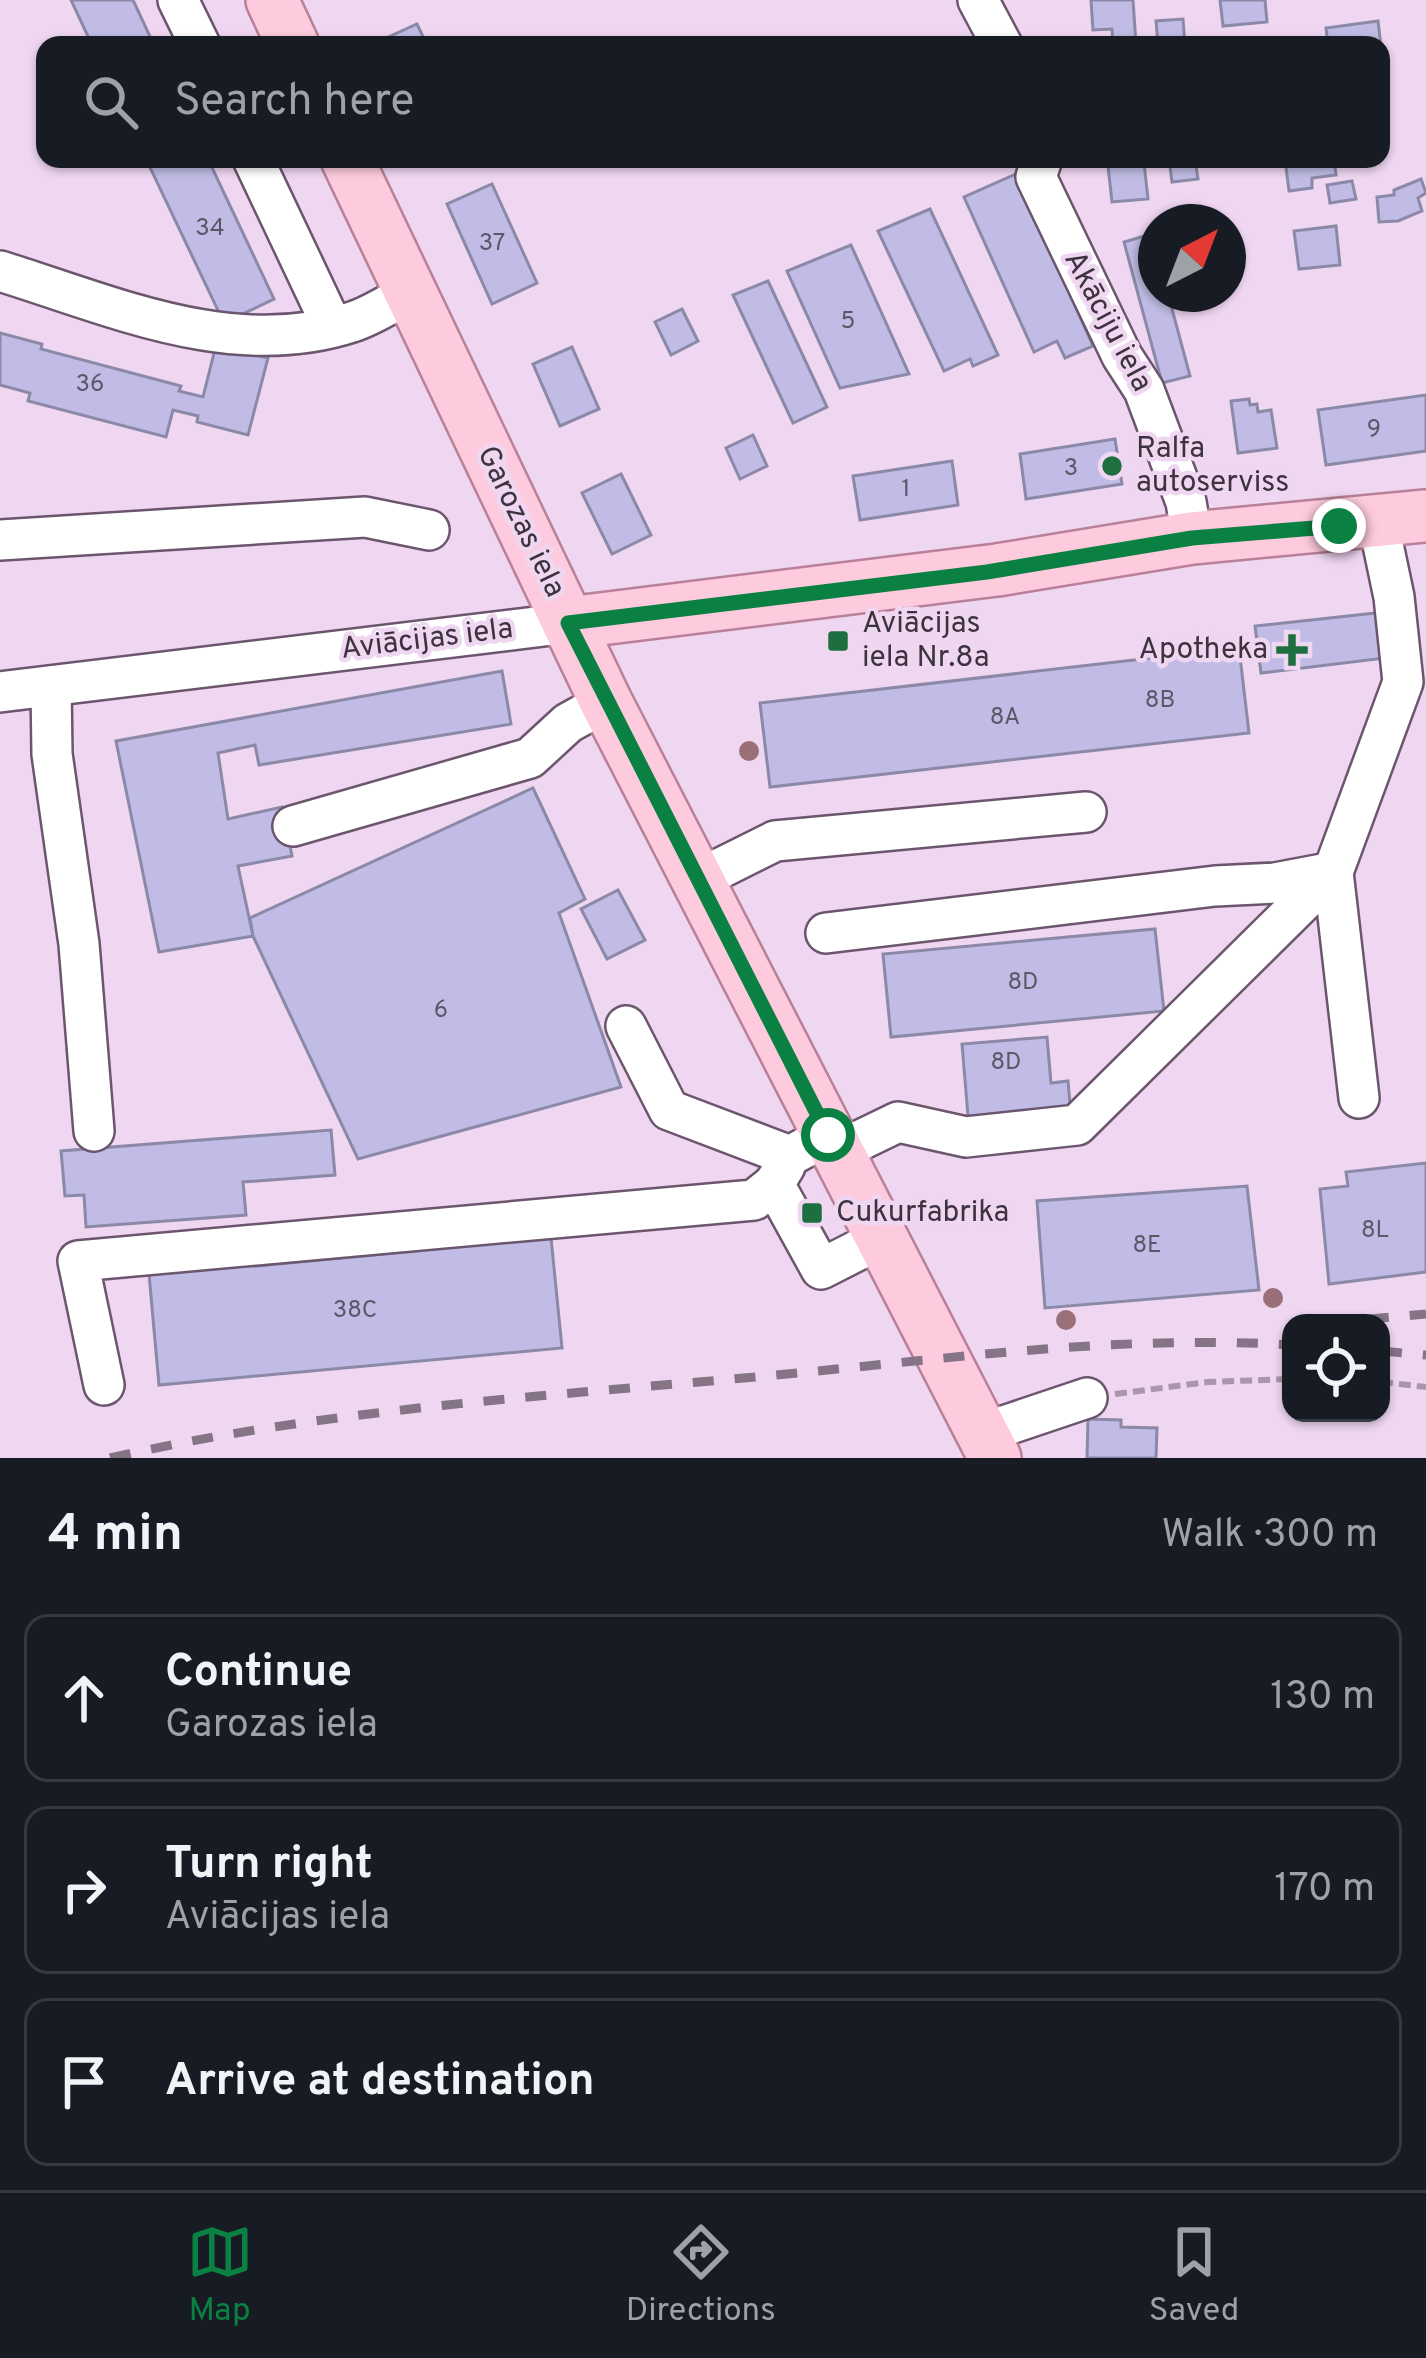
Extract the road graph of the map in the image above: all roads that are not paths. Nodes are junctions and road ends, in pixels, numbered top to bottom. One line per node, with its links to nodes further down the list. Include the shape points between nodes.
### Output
1 (178, 0): 4 (street)
2 (272, 0): 5 (main road)
3 (978, 0): 6 (street)
4 (196, 36)
5 (289, 36)
6 (997, 36)
7 (257, 168): 12 (street)
8 (351, 168): 11 (main road, Garozas iela)
9 (1039, 168): 15 (street, Akāciju iela, via 1144,390)
10 (0, 271): 12 (street, via 220,335)
11 (410, 292): 12 (street); 17 (main road, Garozas iela)
12 (332, 326)
13 (1402, 519): 15 (main road, Aviācijas iela); 23 (street, via 1394,597 1403,682)
14 (429, 530): 16 (street, via 365,517)
15 (1192, 538): 17 (main road, Aviācijas iela, via 987,572)
16 (0, 540)
17 (568, 623): 18 (street, Aviācijas iela); 20 (main road, Garozas iela)
18 (51, 686): 19 (street, Aviācijas iela); 28 (street)
19 (0, 692)
20 (607, 702): 22 (street, via 530,758); 24 (main road, Garozas iela)
21 (1087, 812): 24 (street, via 775,841)
22 (293, 826)
23 (1333, 872): 25 (street); 27 (street); 29 (street, via 1077,1125 966,1136 898,1122)
24 (697, 880): 29 (main road, Garozas iela)
25 (826, 933)
26 (626, 1026): 29 (street, via 669,1110)
27 (1359, 1098)
28 (94, 1131)
29 (807, 1157): 30 (main road, Garozas iela); 30 (street, via 820,1269); 31 (street, via 754,1200 78,1261)
30 (880, 1238): 33 (main road, Garozas iela)
31 (104, 1385)
32 (1087, 1398): 33 (street)
33 (989, 1446)

